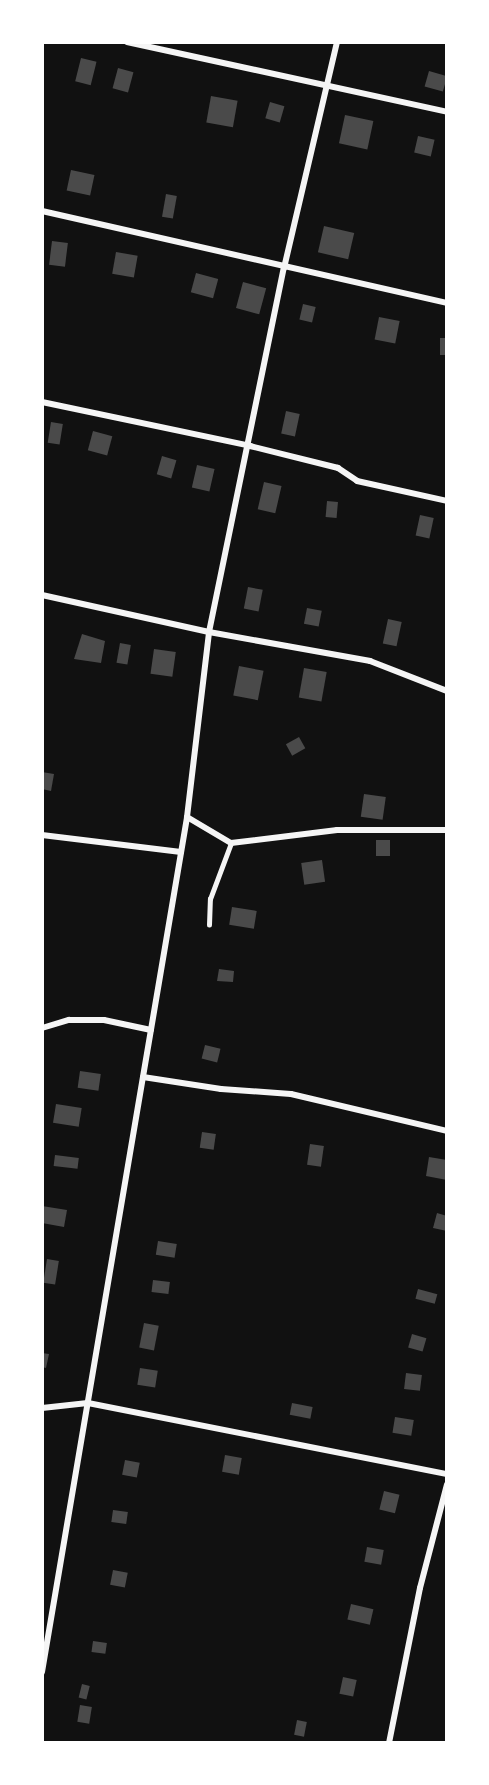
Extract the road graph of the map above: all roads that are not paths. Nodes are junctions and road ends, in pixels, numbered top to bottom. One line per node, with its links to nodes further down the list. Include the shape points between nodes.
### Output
1 (126, 42): 3 (street)
2 (337, 42): 3 (street)
3 (327, 85): 4 (street); 6 (street)
4 (447, 112)
5 (42, 211): 6 (street)
6 (284, 268): 7 (street); 9 (street)
7 (447, 303)
8 (42, 402): 9 (street)
9 (250, 446): 10 (street, via 338,468 357,481); 12 (street)
10 (447, 501)
11 (42, 595): 12 (street)
12 (209, 632): 13 (street, via 370,661); 14 (street)
13 (447, 692)
14 (187, 817): 17 (street); 18 (street)
15 (447, 830): 17 (street, via 337,830)
16 (42, 835): 18 (street)
17 (231, 843): 19 (lane, via 210,899)
18 (181, 852): 21 (street)
19 (209, 925)
20 (42, 1028): 21 (street, via 69,1020 104,1020)
21 (151, 1030): 22 (street)
22 (143, 1077): 23 (street, via 291,1094); 24 (street)
23 (447, 1131)
24 (88, 1403): 25 (street); 26 (street); 28 (street)
25 (42, 1408)
26 (447, 1474)
27 (447, 1484): 29 (street, via 420,1588)
28 (42, 1672)
29 (389, 1743)

